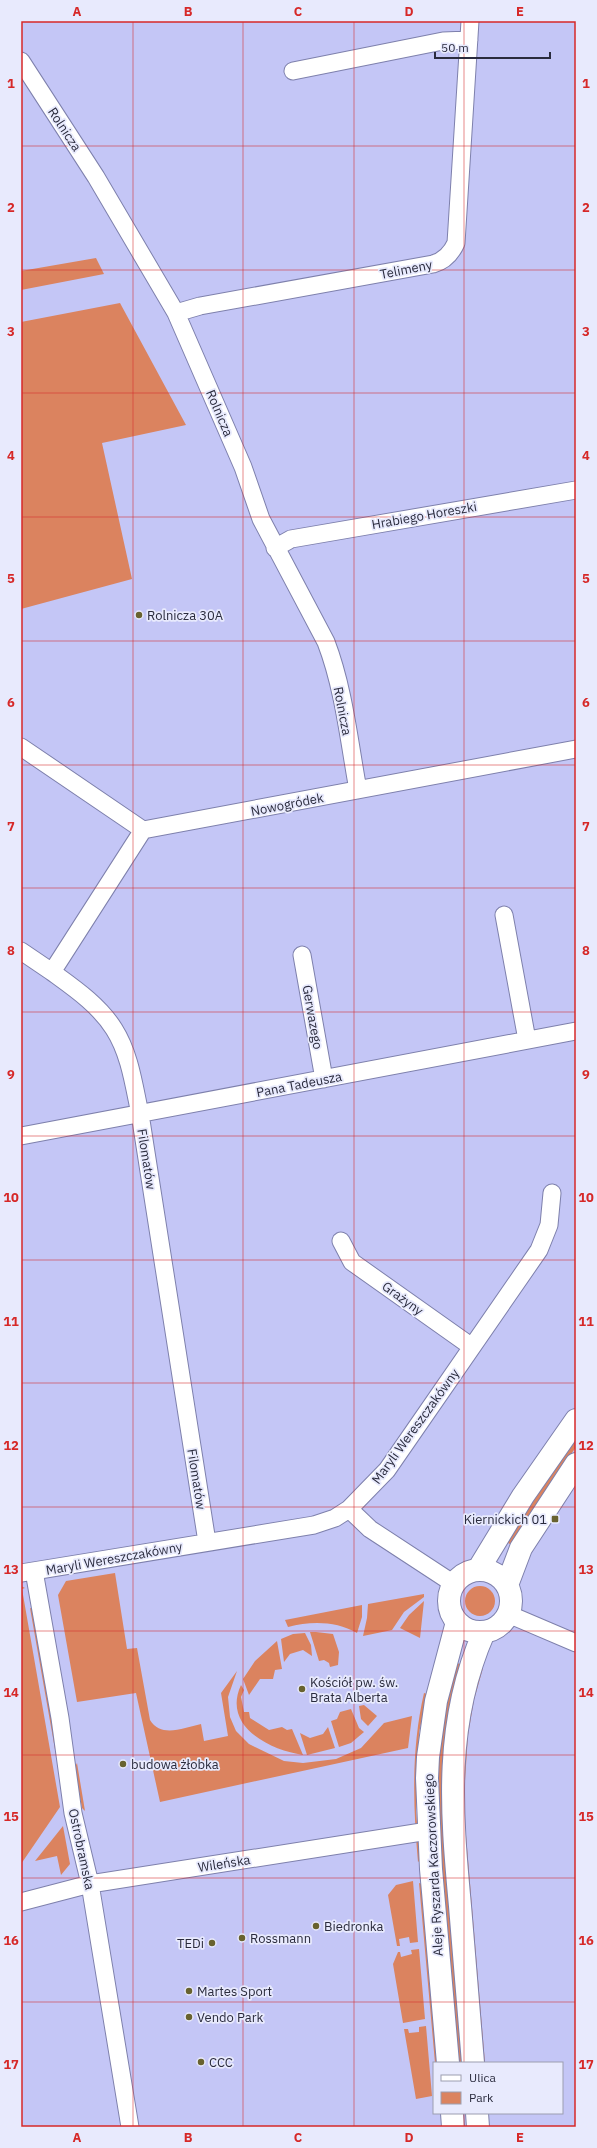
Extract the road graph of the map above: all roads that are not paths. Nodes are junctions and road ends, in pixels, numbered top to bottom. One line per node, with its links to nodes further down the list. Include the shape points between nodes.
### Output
1 (470, 21): 2 (street, Telimeny)
2 (468, 40): 4 (street, via 443,41); 5 (street, Telimeny, via 456,243 447,257 433,264 200,306)
3 (21, 62): 5 (street, Rolnicza, via 96,177)
4 (293, 71)
5 (176, 313): 7 (street, Rolnicza, via 227,428 261,519)
6 (576, 490): 7 (street, Hrabiego Horeszki, via 291,539)
7 (275, 548): 10 (street, Rolnicza, via 315,619 333,661)
8 (21, 747): 11 (street)
9 (576, 749): 10 (street, Nowogródek)
10 (358, 790): 11 (street, Nowogródek)
11 (143, 830): 15 (street)
12 (504, 915): 17 (street)
13 (21, 951): 15 (street, Filomatów)
14 (302, 955): 18 (street, Gerwazego)
15 (52, 972): 19 (street, Filomatów, via 95,1006 114,1029 129,1066)
16 (576, 1031): 17 (street, Pana Tadeusza)
17 (527, 1040): 18 (street, Pana Tadeusza)
18 (324, 1079): 19 (street, Pana Tadeusza)
19 (140, 1114): 20 (street, Pana Tadeusza); 27 (street, Filomatów)
20 (21, 1136)
21 (552, 1194): 23 (street, Maryli Wereszczakówny, via 549,1226 539,1250)
22 (341, 1241): 23 (street, Grażyny, via 352,1262)
23 (472, 1347): 26 (street, Maryli Wereszczakówny, via 387,1470)
24 (576, 1420): 28 (main road, via 523,1496)
25 (576, 1464): 31 (main road, via 521,1548)
26 (349, 1509): 27 (street, Maryli Wereszczakówny, via 335,1518 314,1524); 30 (street, via 370,1528)
27 (207, 1542): 29 (street, Maryli Wereszczakówny)
28 (478, 1570): 30 (main road, via 462,1576); 31 (main road, via 497,1575)
29 (28, 1572): 37 (street, Ostrobramska, via 60,1718 73,1812)
30 (454, 1584): 33 (main road, via 449,1599 452,1615)
31 (507, 1585): 32 (main road, via 511,1600)
32 (508, 1614): 34 (main road, via 501,1624); 35 (street)
33 (457, 1622): 34 (main road, via 469,1630); 36 (main road, Aleje Ryszarda Kaczorowskiego, via 432,1719 427,1771)
34 (484, 1632): 40 (main road, Aleje Ryszarda Kaczorowskiego, via 462,1696 454,1741 452,1778 453,1828)
35 (576, 1643)
36 (428, 1831): 37 (street, Wileńska); 39 (main road, Aleje Ryszarda Kaczorowskiego)
37 (90, 1884): 38 (street, Wileńska); 43 (street, Ostrobramska)
38 (21, 1902)
39 (448, 2062)
40 (473, 2062)
41 (452, 2114): 44 (main road)
42 (477, 2114): 45 (main road)
43 (130, 2127)
44 (453, 2127)
45 (478, 2127)

